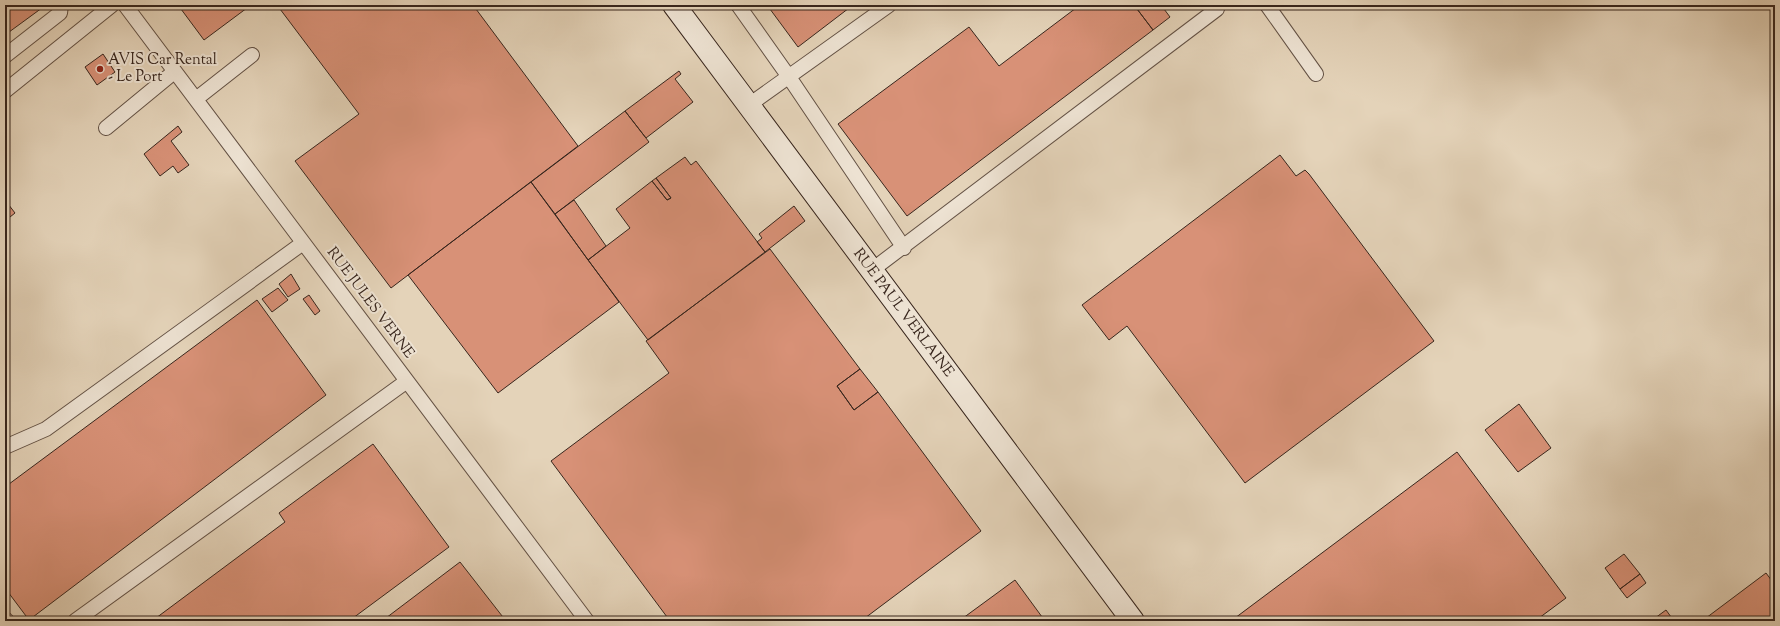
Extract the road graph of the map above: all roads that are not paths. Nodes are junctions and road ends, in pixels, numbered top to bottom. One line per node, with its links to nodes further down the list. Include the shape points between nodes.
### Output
1 (61, 5): 10 (lane, via 60,13)
2 (112, 5): 14 (lane)
3 (125, 5): 11 (lane, RUE JULES VERNE)
4 (674, 5): 16 (street, RUE PAUL VERLAINE)
5 (738, 5): 13 (lane)
6 (889, 5): 13 (lane)
7 (1267, 5): 12 (lane)
8 (1217, 9): 19 (lane)
9 (252, 55): 15 (lane)
10 (5, 56)
11 (174, 72): 15 (lane, RUE JULES VERNE); 17 (lane)
12 (1316, 74)
13 (788, 76): 16 (lane); 19 (lane)
14 (5, 91)
15 (196, 99): 18 (lane, RUE JULES VERNE)
16 (749, 105): 20 (street, RUE PAUL VERLAINE)
17 (106, 128)
18 (303, 243): 21 (lane, RUE JULES VERNE); 22 (lane, via 46,428)
19 (904, 248): 20 (lane)
20 (872, 270): 25 (street, RUE PAUL VERLAINE)
21 (407, 381): 23 (lane); 24 (lane, RUE JULES VERNE)
22 (5, 446)
23 (75, 621)
24 (587, 621)
25 (1133, 621)

